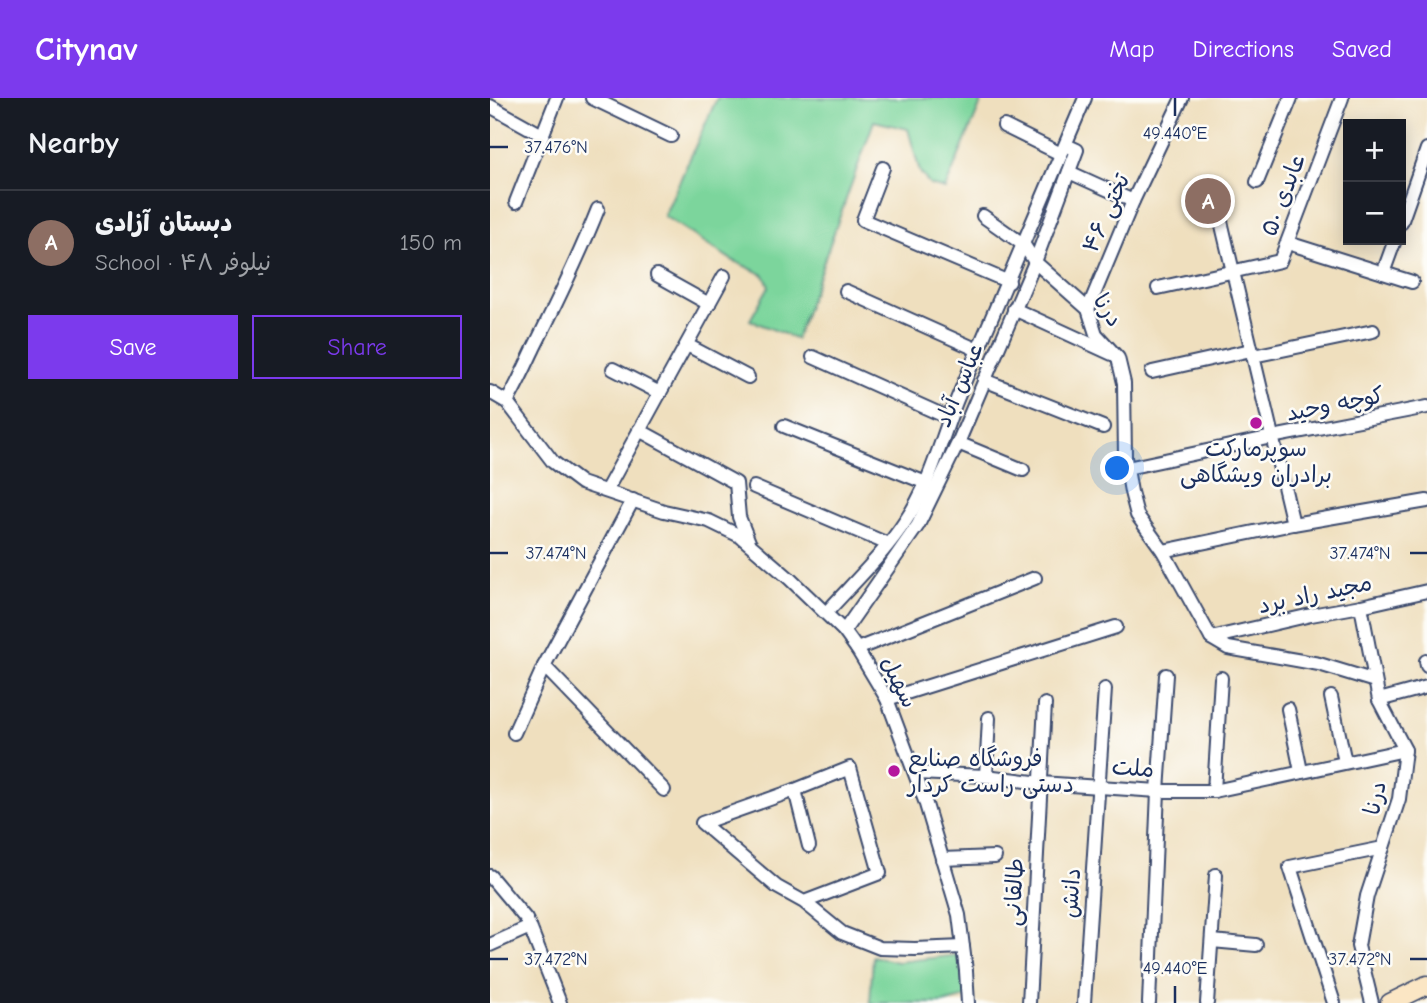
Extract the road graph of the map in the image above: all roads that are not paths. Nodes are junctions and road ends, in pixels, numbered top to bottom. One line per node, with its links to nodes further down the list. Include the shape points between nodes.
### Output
1 (556, 98): 9 (street)
2 (592, 98): 10 (street)
3 (1085, 98): 11 (street, عباس آباد)
4 (1182, 98): 16 (street, تختی ۴۶)
5 (1290, 98): 15 (street)
6 (1342, 98): 22 (street, عابدی ۵۰)
7 (490, 106): 9 (street)
8 (1004, 126): 11 (street)
9 (542, 135): 17 (street)
10 (671, 136)
11 (1063, 149): 14 (street, عباس آباد, via 1077,150); 23 (street, عباس آباد)
12 (1427, 149): 19 (street)
13 (883, 168): 30 (street, via 863,220)
14 (1069, 172): 16 (street); 25 (street, عباس آباد)
15 (1257, 183)
16 (1133, 201): 36 (street, تختی ۴۶)
17 (516, 202)
18 (598, 209): 49 (street)
19 (1406, 209)
20 (983, 216): 23 (street)
21 (1220, 217): 26 (street)
22 (1288, 243): 26 (street, عابدی ۵۰, via 1280,261); 27 (street)
23 (1024, 244): 25 (street, درنا); 30 (street, عباس آباد)
24 (1393, 245): 27 (street)
25 (1035, 262): 35 (street, عباس آباد); 36 (street, درنا)
26 (1232, 270): 32 (street); 40 (street)
27 (1383, 273): 31 (street)
28 (657, 275): 34 (street)
29 (724, 276): 34 (street)
30 (1009, 282): 39 (street, عباس آباد)
31 (1412, 282)
32 (1158, 288)
33 (846, 291): 39 (street)
34 (709, 304): 38 (street)
35 (1014, 309): 42 (street); 46 (street, عباس آباد)
36 (1088, 309): 42 (street, درنا, via 1096,334)
37 (1373, 331): 40 (street)
38 (687, 345): 45 (street); 48 (street)
39 (978, 351): 51 (street, عباس آباد)
40 (1252, 353): 44 (street); 55 (street)
41 (813, 357): 51 (street)
42 (1118, 358): 57 (street, درنا, via 1124,383)
43 (613, 369): 48 (street)
44 (1152, 372)
45 (748, 377)
46 (984, 380): 53 (street); 56 (street, عباس آباد)
47 (490, 392): 49 (street)
48 (660, 393): 54 (street)
49 (507, 402): 61 (street, سهیل, via 553,462 581,482)
50 (1427, 407): 55 (street, کوچه وحید)
51 (949, 418): 59 (street, عباس آباد)
52 (784, 426): 59 (street)
53 (1103, 426)
54 (639, 430): 61 (street); 65 (street, via 736,483 739,517)
55 (1272, 437): 57 (street, کوچه وحید); 64 (street)
56 (958, 443): 58 (street); 73 (street, عباس آباد, via 918,525)
57 (1127, 468): 67 (street, درنا, via 1137,514)
58 (1023, 470)
59 (926, 482): 66 (street, عباس آباد)
60 (754, 487): 66 (street)
61 (606, 491): 62 (street, سهیل)
62 (633, 500): 65 (street, سهیل, via 709,521); 76 (street)
63 (1427, 501): 64 (street)
64 (1293, 524): 67 (street)
65 (749, 542): 71 (street, سهیل)
66 (888, 544): 71 (street, عباس آباد)
67 (1163, 551): 74 (street, درنا)
68 (1035, 578): 75 (street)
69 (1427, 591): 70 (street, مجید راد برد)
70 (1361, 606): 74 (street, مجید راد برد); 79 (street)
71 (826, 612): 73 (street, سهیل)
72 (1116, 627): 83 (street)
73 (844, 631): 75 (street, سهیل)
74 (1211, 638): 79 (street, via 1228,648 1319,664)
75 (857, 649): 83 (street, سهیل)
76 (544, 666): 88 (street); 96 (street)
77 (1166, 676): 98 (street)
78 (1221, 678): 99 (street)
79 (1376, 681): 84 (street)
80 (1427, 687): 84 (street)
81 (1105, 690): 95 (street, دانش)
82 (1331, 697): 90 (street)
83 (887, 699): 92 (street, سهیل)
84 (1379, 700): 89 (street)
85 (1045, 704): 94 (street, طالقانی)
86 (1289, 709): 91 (street)
87 (989, 718): 93 (street)
88 (514, 733)
89 (1405, 750): 90 (street, ملت); 101 (street, درنا, via 1399,799)
90 (1345, 762): 91 (street, ملت)
91 (1301, 771): 99 (street, ملت)
92 (916, 773): 93 (street, ملت); 103 (street, سهیل)
93 (986, 776): 94 (street, ملت)
94 (1041, 783): 95 (street, ملت); 115 (street, طالقانی)
95 (1099, 786): 98 (street, ملت); 116 (street, دانش)
96 (664, 790)
97 (795, 790): 100 (street); 106 (street, via 702,823 777,887); 106 (street, via 850,768 880,873)
98 (1158, 791): 99 (street, ملت); 117 (street)
99 (1214, 791)
100 (809, 846)
101 (1383, 848): 119 (street, via 1290,867); 120 (street, درنا, via 1367,896 1358,946)
102 (995, 857): 103 (street)
103 (942, 859): 111 (street, سهیل, via 959,915)
104 (1216, 875): 108 (street)
105 (490, 876): 107 (street)
106 (804, 902): 111 (street, via 842,933 880,948)
107 (530, 927): 109 (street); 113 (street)
108 (1212, 941): 110 (street); 118 (street)
109 (490, 945)
110 (1256, 945)
111 (963, 947): 114 (street, سهیل)
112 (1427, 985): 121 (main road)
113 (560, 1003)
114 (968, 1003)
115 (1029, 1003)
116 (1084, 1003)
117 (1149, 1003)
118 (1207, 1003)
119 (1334, 1003)
120 (1372, 1003)
121 (1390, 1003)

